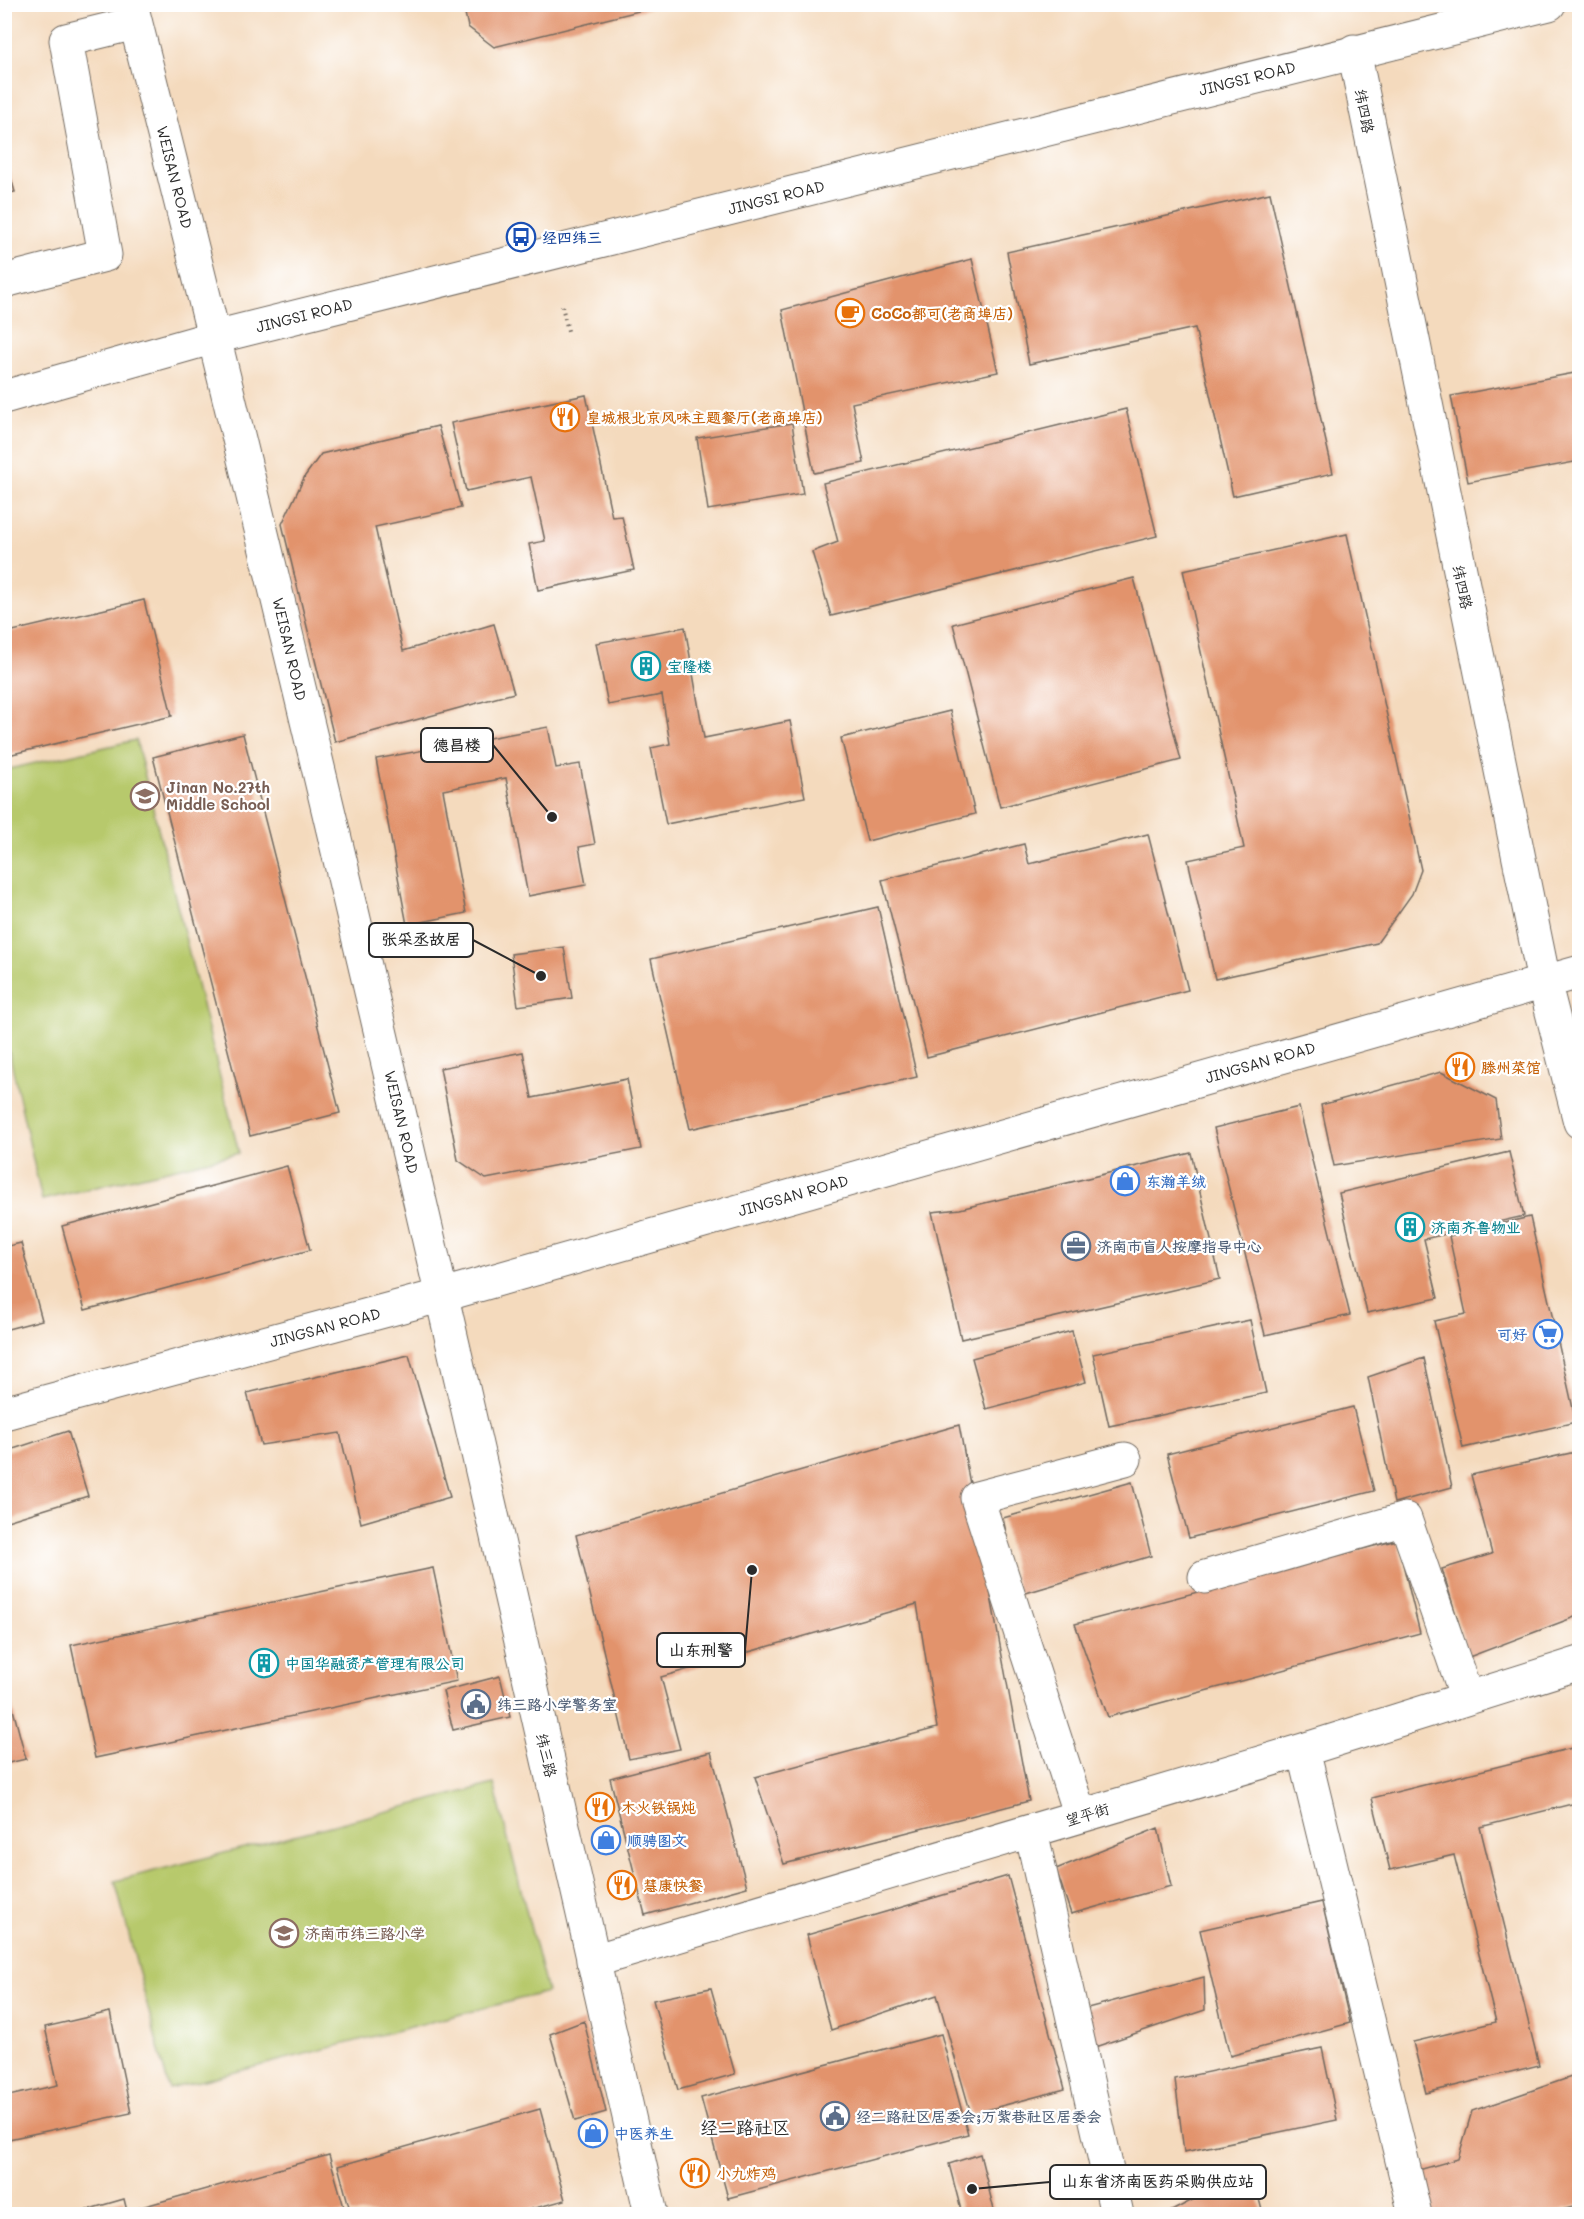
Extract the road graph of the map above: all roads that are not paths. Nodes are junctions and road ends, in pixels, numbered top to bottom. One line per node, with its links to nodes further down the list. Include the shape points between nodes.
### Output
1 (1549, 4): 3 (street, JINGSI ROAD)
2 (133, 14): 4 (street, via 66,40 105,255); 5 (street, WEISAN ROAD)
3 (1354, 51): 5 (street, JINGSI ROAD); 8 (street, 纬四路)
4 (4, 281)
5 (215, 337): 6 (street, JINGSI ROAD); 10 (street, WEISAN ROAD)
6 (4, 397)
7 (1580, 972): 8 (street, JINGSAN ROAD)
8 (1544, 981): 9 (street, 纬四路); 10 (street, JINGSAN ROAD)
9 (1580, 1122)
10 (443, 1295): 11 (street, JINGSAN ROAD); 19 (street, 纬三路)
11 (4, 1413)
12 (1125, 1459): 17 (street, via 977,1498)
13 (1205, 1577): 15 (street, via 1406,1519)
14 (1580, 1663): 15 (street, 望平街)
15 (1467, 1698): 16 (street, 望平街)
16 (1303, 1750): 17 (street, 望平街); 22 (street)
17 (1080, 1816): 18 (street, 望平街)
18 (1031, 1831): 19 (street, 望平街); 21 (street)
19 (593, 1960): 20 (street, 纬三路)
20 (651, 2214)
21 (1117, 2214)
22 (1415, 2214)

